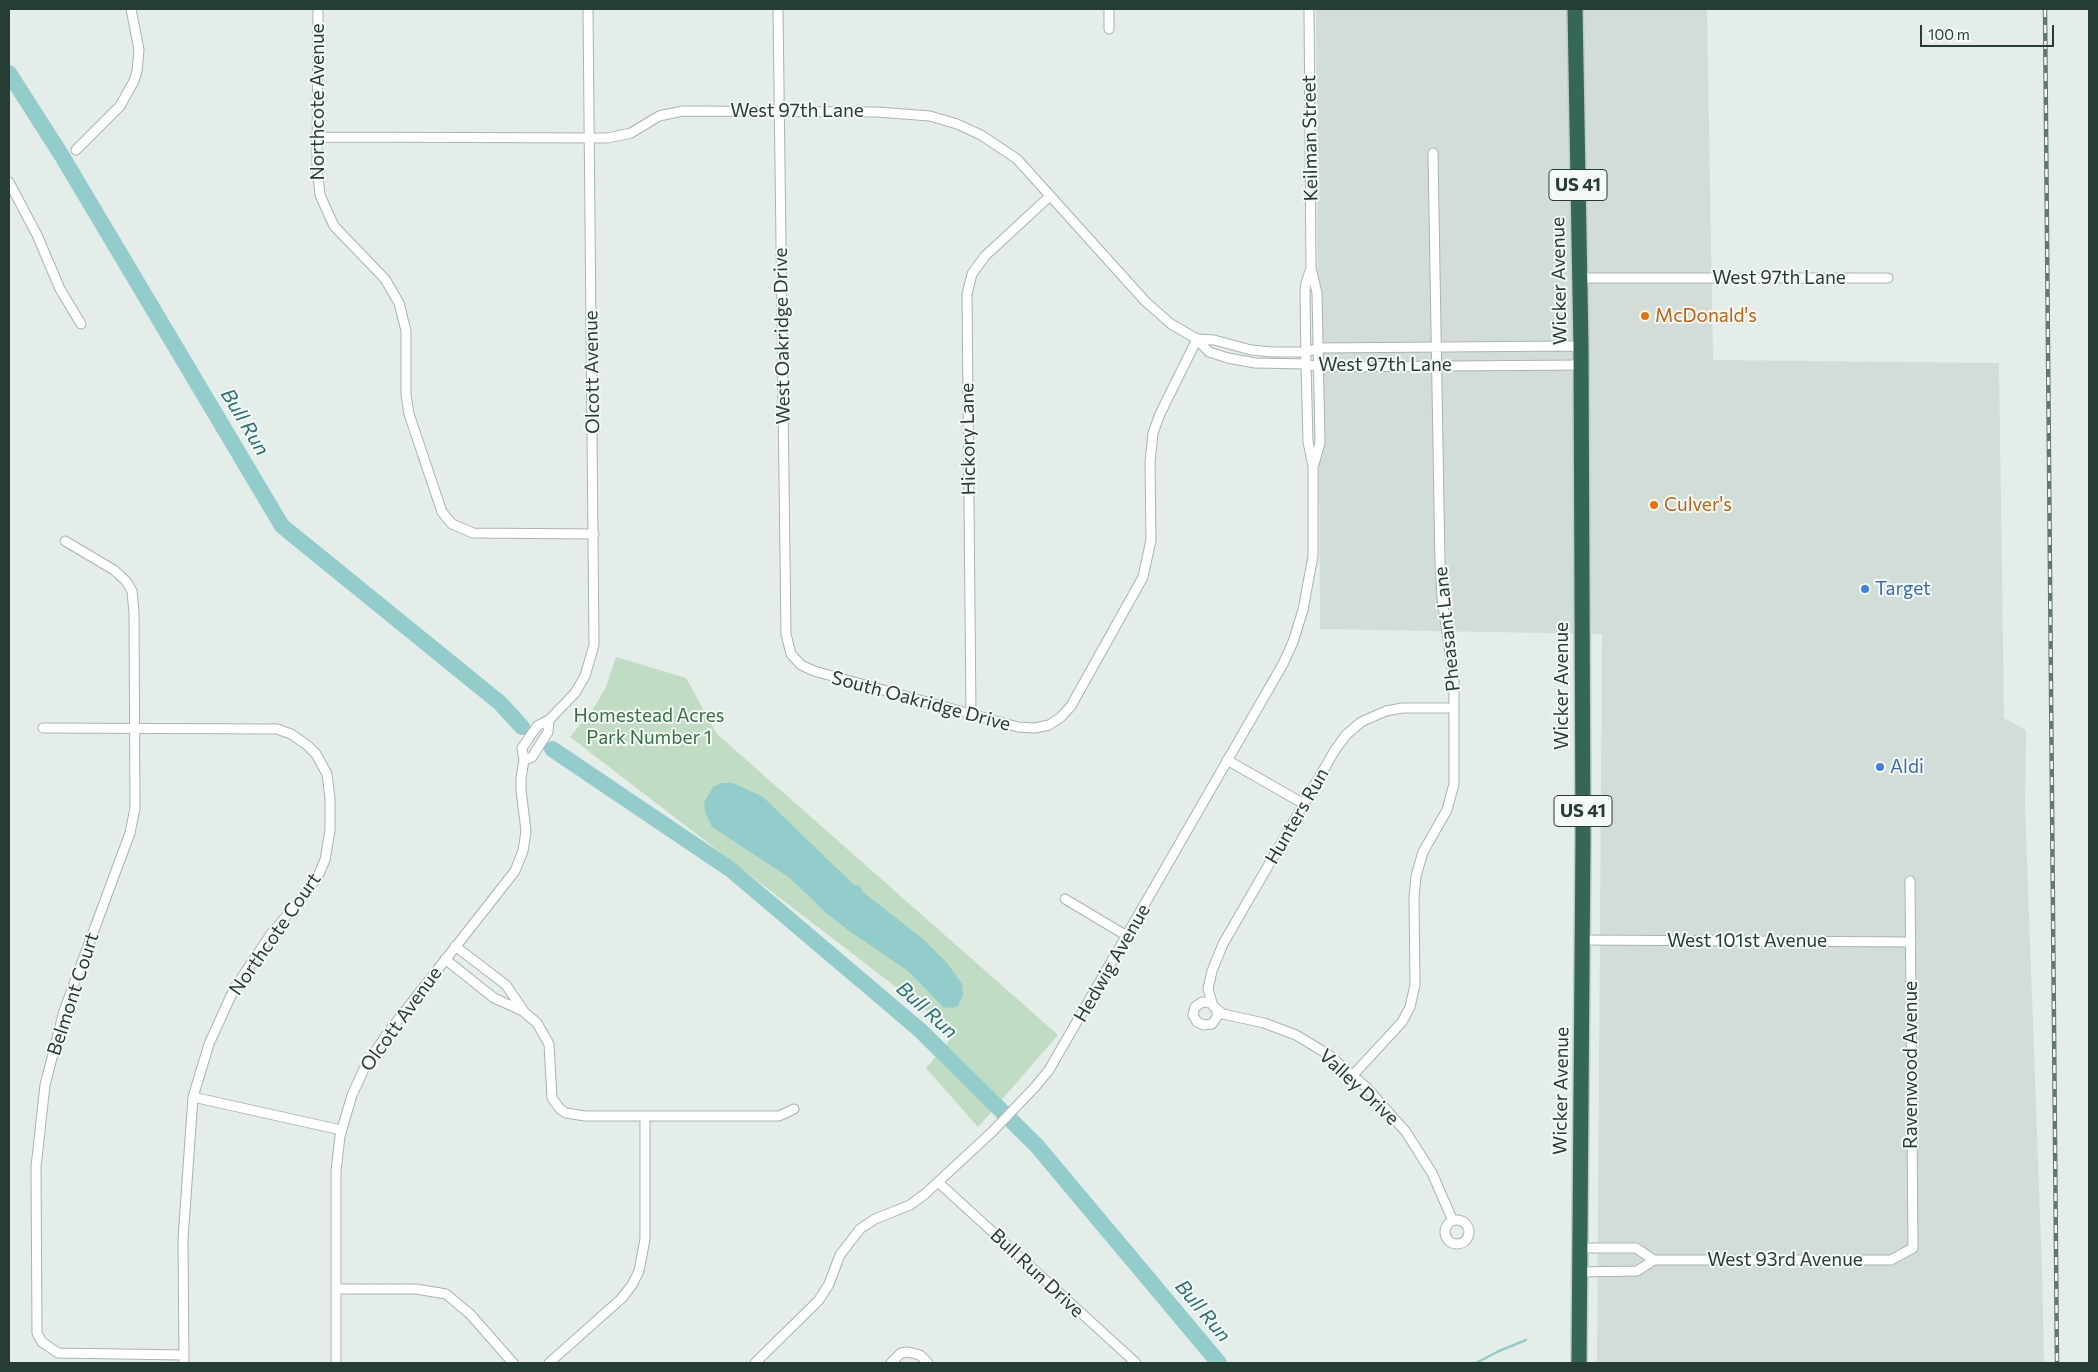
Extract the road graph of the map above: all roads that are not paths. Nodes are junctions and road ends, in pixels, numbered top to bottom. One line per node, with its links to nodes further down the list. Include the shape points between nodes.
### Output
1 (131, 9): 12 (street, via 139,50 134,81 120,106)
2 (318, 9): 10 (street, Northcote Avenue)
3 (588, 9): 11 (street, Olcott Avenue)
4 (778, 9): 9 (street, West Oakridge Drive)
5 (1109, 9): 8 (street)
6 (1309, 9): 16 (street, Keilman Street)
7 (1575, 9): 17 (highway, Wicker Avenue / US 41)
8 (1109, 29)
9 (779, 111): 11 (street, West 97th Lane, via 666,113 624,135); 15 (street, West 97th Lane, via 906,113 950,122 981,135 1006,151); 32 (street, West Oakridge Drive, via 786,634 788,648)
10 (316, 137): 11 (street, West 97th Lane); 30 (street, Northcote Avenue, via 318,186 326,211 339,232 391,286 402,312 406,331 409,414 442,512 452,524 473,533)
11 (590, 138): 30 (street, Olcott Avenue)
12 (76, 150)
13 (1433, 153): 21 (street, Pheasant Lane)
14 (9, 182): 19 (street, via 37,235 60,290)
15 (1050, 196): 20 (street, West 97th Lane, via 1153,309); 34 (street, Hickory Lane, via 985,256 972,274 967,294)
16 (1311, 268): 22 (street, Keilman Street, via 1317,293); 24 (street, Keilman Street, via 1305,292)
17 (1579, 278): 18 (street, West 97th Lane); 23 (highway, Wicker Avenue / US 41)
18 (1888, 278)
19 (81, 324)
20 (1197, 339): 24 (street, West 97th Lane, via 1261,352); 25 (street, West 97th Lane, via 1209,352 1238,360); 34 (street, South Oakridge Drive, via 1154,433 1150,451 1151,540 1143,577 1071,706 1049,725 1035,728 1018,727)
21 (1437, 347): 22 (street, West 97th Lane); 23 (street, West 97th Lane); 27 (street, Pheasant Lane)
22 (1318, 348): 24 (street, West 97th Lane); 28 (street, Keilman Street)
23 (1580, 348): 26 (highway, Wicker Avenue / US 41)
24 (1306, 352): 25 (street, Keilman Street)
25 (1306, 364): 28 (street, West 97th Lane); 29 (street, Hedwig Avenue, via 1308,442)
26 (1581, 365): 27 (street, West 97th Lane); 42 (highway, Wicker Avenue / US 41)
27 (1438, 366): 28 (street, West 97th Lane); 33 (street, Pheasant Lane, via 1440,577 1452,657)
28 (1318, 367): 29 (street, Hedwig Avenue, via 1320,443)
29 (1313, 466): 37 (street, Hedwig Avenue, via 1313,556 1300,621 1283,664)
30 (594, 534): 44 (street, Olcott Avenue, via 595,633 592,655 580,686 550,720 537,726 522,748 524,760 520,778 526,831 519,861 509,879)
31 (64, 540): 35 (street, Belmont Court, via 114,570 132,591)
32 (796, 661): 34 (street, South Oakridge Drive, via 814,671)
33 (1454, 708): 38 (street, Hunters Run, via 1394,709 1361,722 1340,742); 48 (street, Pheasant Lane, via 1453,792 1424,852 1415,882 1415,985 1412,1000 1402,1022)
34 (971, 714)
35 (135, 727): 36 (street, Northcote Court); 49 (street, Northcote Court, via 277,729 301,739 312,749 323,765 329,785 330,830 325,860 318,876 234,989 209,1044); 60 (street, Belmont Court, via 135,808 130,834 64,1011 45,1085 36,1167 36,1322 42,1342 58,1353)
36 (42, 728)
37 (1228, 760): 38 (street); 41 (street, Hedwig Avenue)
38 (1304, 804): 46 (street, Hunters Run, via 1219,953 1208,989)
39 (1910, 881): 43 (street, Ravenwood Avenue)
40 (1065, 899): 41 (street)
41 (1127, 936): 53 (street, Hedwig Avenue, via 1054,1062 1035,1087)
42 (1582, 940): 43 (street, West 101st Avenue); 55 (highway, Wicker Avenue / US 41)
43 (1911, 942): 56 (street, Ravenwood Avenue)
44 (455, 946): 45 (street, Olcott Avenue); 47 (street, via 506,986)
45 (445, 959): 47 (street, via 494,998); 52 (street, Olcott Avenue, via 365,1066)
46 (1214, 1007): 48 (street, Valley Drive, via 1223,1014 1264,1023 1296,1035 1329,1055)
47 (524, 1011): 51 (street, via 538,1022 547,1038 550,1090 560,1109 579,1116)
48 (1353, 1076): 54 (street, Valley Drive, via 1374,1094 1406,1132 1432,1173)
49 (193, 1097): 52 (street); 60 (street, Northcote Court, via 183,1239)
50 (794, 1108): 51 (street, via 779,1116)
51 (645, 1116): 64 (street, via 645,1239 639,1271 622,1299)
52 (342, 1130): 59 (street, Olcott Avenue, via 336,1171)
53 (938, 1182): 61 (street, Bull Run Drive); 65 (street, Hedwig Avenue, via 918,1200 860,1229 840,1255 819,1300)
54 (1453, 1221)
55 (1579, 1248): 57 (street, West 93rd Avenue, via 1636,1248); 58 (highway, Wicker Avenue / US 41)
56 (1913, 1248): 57 (street, West 93rd Avenue, via 1891,1260)
57 (1654, 1260): 58 (street, West 93rd Avenue, via 1637,1270)
58 (1579, 1272): 68 (highway, Wicker Avenue / US 41)
59 (336, 1289): 62 (street, Olcott Avenue); 63 (street, via 416,1289 446,1294 470,1314)
60 (184, 1359)
61 (1132, 1362)
62 (336, 1363)
63 (512, 1363)
64 (549, 1363)
65 (755, 1363)
66 (891, 1363): 67 (street, via 901,1353 908,1352 920,1355)
67 (928, 1363)
68 (1579, 1363)

